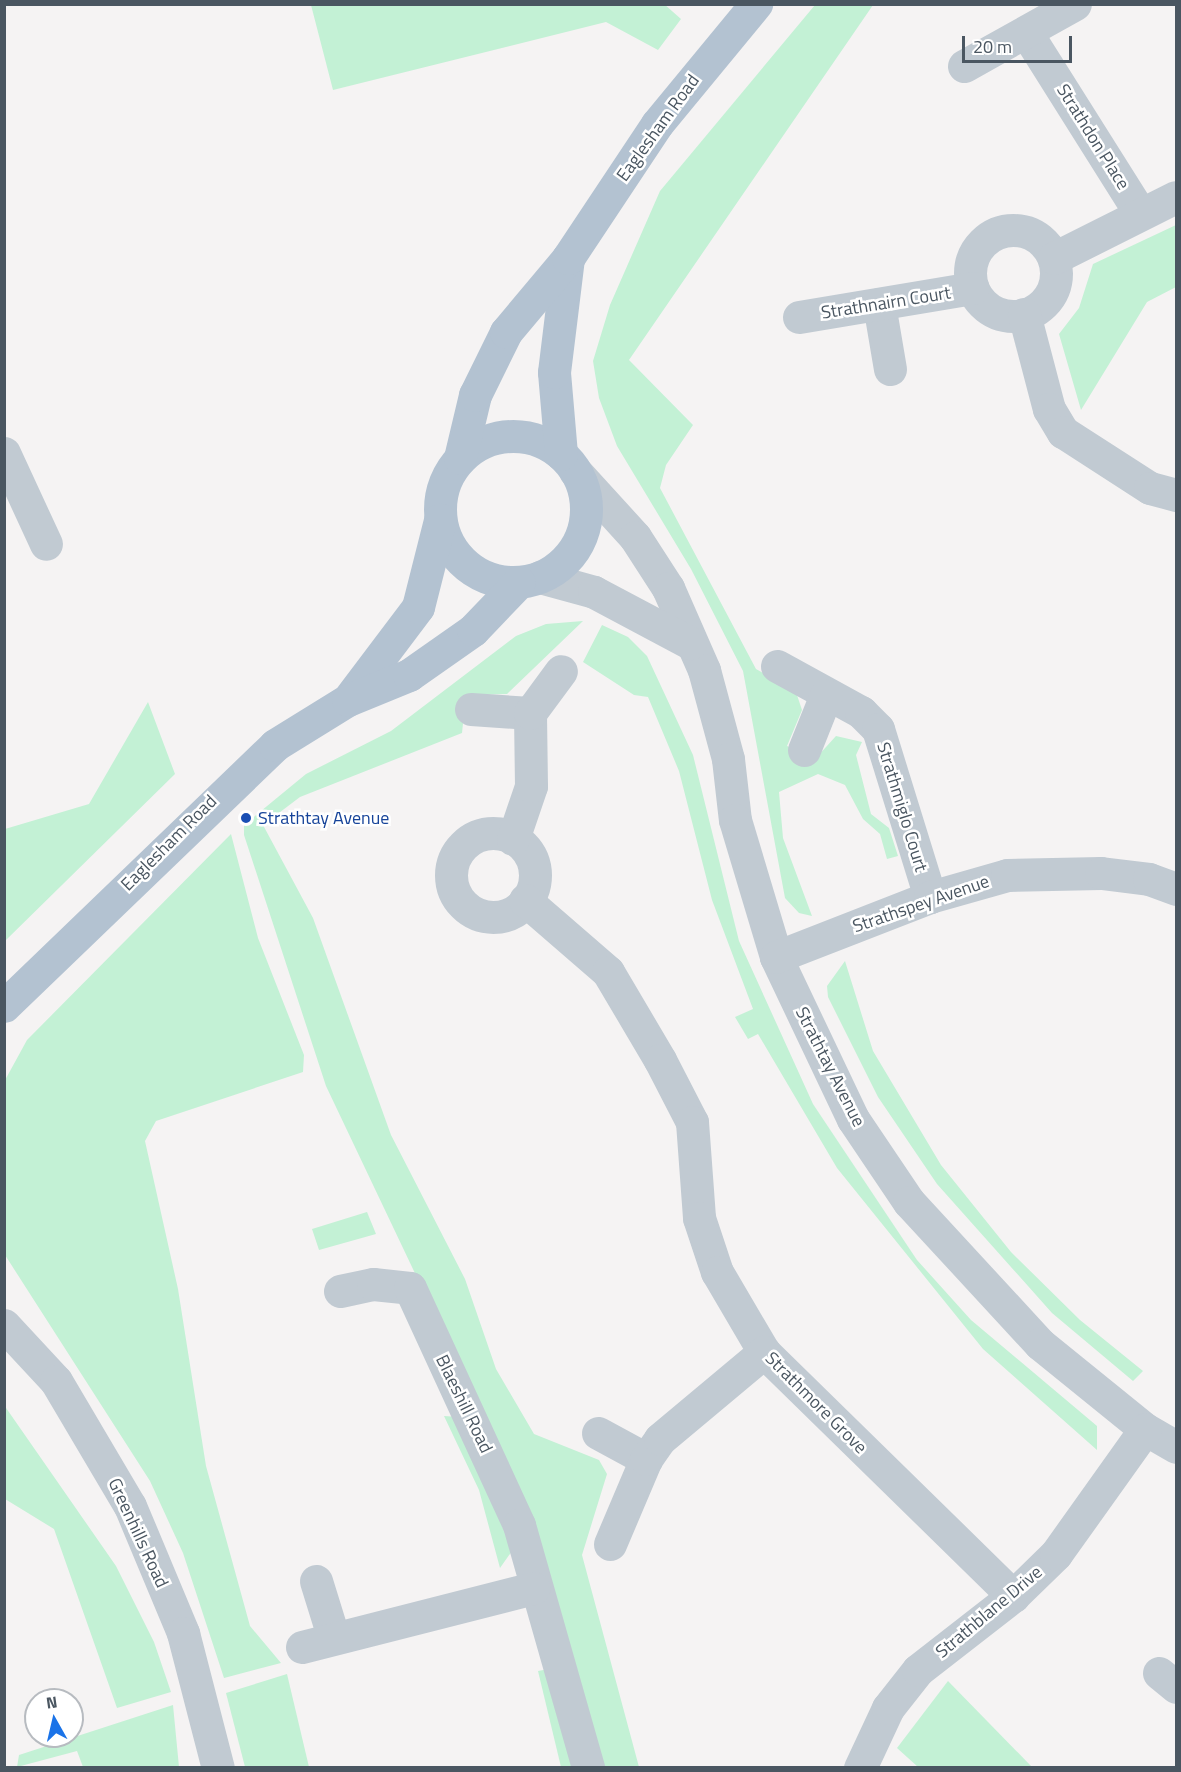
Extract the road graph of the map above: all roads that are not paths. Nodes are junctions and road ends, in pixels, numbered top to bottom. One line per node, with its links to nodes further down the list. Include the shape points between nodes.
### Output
1 (756, 4): 7 (main road, Eaglesham Road, via 657,124)
2 (1076, 4): 3 (street)
3 (1026, 32): 4 (street); 6 (street, Strathdon Place)
4 (964, 66)
5 (1176, 197): 6 (street)
6 (1140, 213): 8 (street)
7 (568, 258): 15 (main road, Eaglesham Road, via 506,332 475,395); 16 (main road, Eaglesham Road, via 554,372)
8 (1054, 258): 9 (street, via 1030,233 1002,231 989,237 972,260); 11 (street, via 1053,291)
9 (973, 288): 10 (street, Strathnairn Court); 11 (street, via 999,314)
10 (879, 304): 12 (street, Strathnairn Court); 13 (street)
11 (1024, 314): 17 (street, via 1049,408 1063,432 1150,488)
12 (799, 317)
13 (890, 369)
14 (4, 453): 19 (street)
15 (460, 458): 16 (main road, via 478,444 521,436); 18 (main road, via 447,477)
16 (568, 462): 20 (main road, via 586,512 582,534 572,552); 21 (street, Strathtay Avenue, via 635,537 668,588)
17 (1176, 495)
18 (440, 520): 20 (main road, via 460,560 477,573); 25 (main road, Eaglesham Road, via 418,607)
19 (46, 544)
20 (530, 580): 21 (street, via 594,592); 25 (main road, Eaglesham Road, via 473,630 409,675)
21 (690, 643): 33 (street, Strathtay Avenue, via 715,706 735,820)
22 (777, 666): 24 (street, Strathmiglo Court)
23 (561, 671): 27 (street)
24 (826, 695): 28 (street); 31 (street, Strathmiglo Court, via 861,712 878,729)
25 (348, 700): 34 (main road, Eaglesham Road, via 275,745 224,789)
26 (471, 709): 27 (street)
27 (530, 713): 29 (street, via 531,786 524,819)
28 (804, 750)
29 (513, 839): 32 (street, via 532,862 533,886); 32 (street, via 494,833 469,841 453,862 453,889 469,910 482,916 509,914)
30 (1176, 889): 31 (street, Strathspey Avenue, via 1149,879 1052,871 1007,875)
31 (930, 897): 33 (street, Strathspey Avenue)
32 (525, 900): 37 (street, Strathmore Grove, via 608,972 660,1060 692,1122 699,1218 717,1272)
33 (776, 957): 38 (street, Strathtay Avenue, via 853,1119 909,1202 1040,1344)
34 (4, 1006)
35 (340, 1291): 44 (street, Blaeshill Road, via 373,1284 410,1288 519,1525)
36 (4, 1325): 48 (street, Greenhills Road, via 56,1381 130,1506 183,1633)
37 (764, 1352): 41 (street, via 660,1439); 45 (street, Strathmore Grove)
38 (1145, 1429): 40 (street, Strathtay Avenue); 45 (street, Strathblane Drive, via 1056,1554)
39 (598, 1433): 41 (street)
40 (1176, 1447)
41 (646, 1459): 42 (street)
42 (610, 1544)
43 (316, 1581): 46 (street)
44 (534, 1588): 46 (street); 49 (street, Blaeshill Road)
45 (1013, 1596): 50 (street, Strathblane Drive, via 918,1670 888,1708)
46 (333, 1636): 47 (street)
47 (302, 1647)
48 (218, 1767)
49 (588, 1767)
50 (860, 1767)

